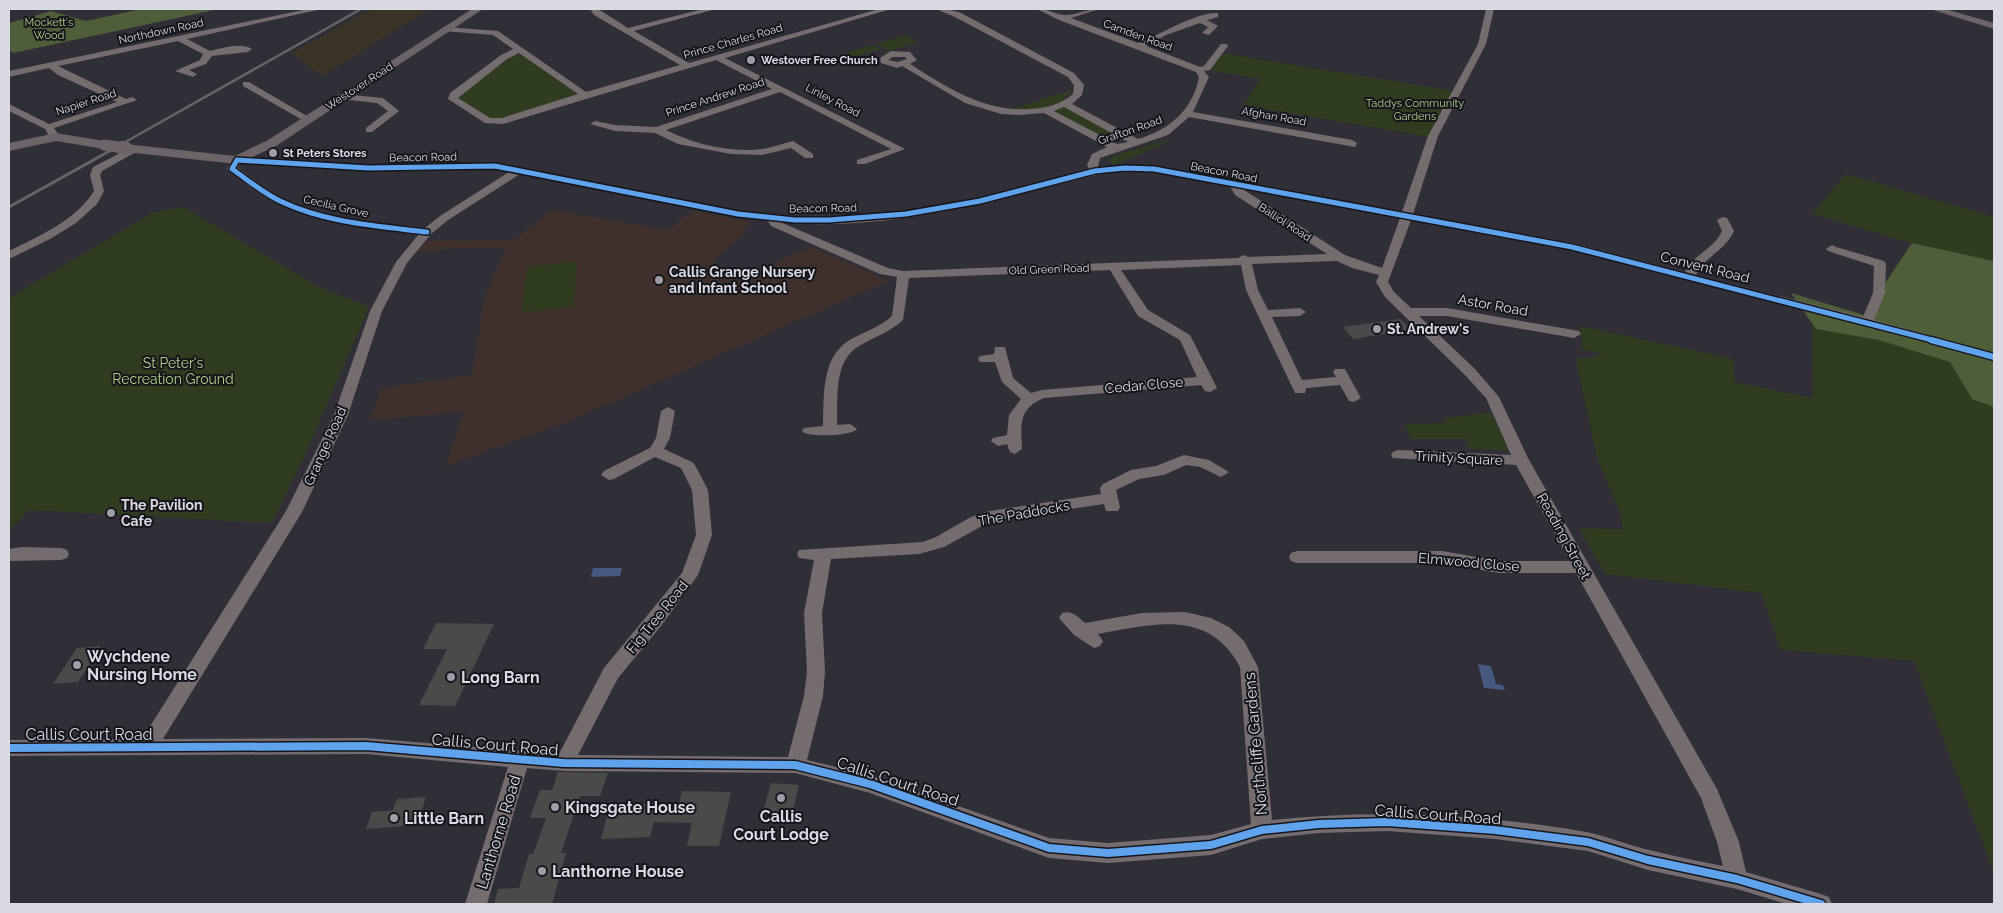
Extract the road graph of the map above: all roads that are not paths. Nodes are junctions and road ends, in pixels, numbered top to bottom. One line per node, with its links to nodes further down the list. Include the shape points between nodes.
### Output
1 (318, 9): 20 (street, Northdown Road)
2 (478, 9): 17 (main road, Westover Road)
3 (594, 9): 18 (street)
4 (712, 9): 18 (street)
5 (851, 9): 13 (street)
6 (887, 9): 13 (street, Prince Charles Road)
7 (940, 9): 38 (street, via 958,15 1072,75 1079,91 1074,98)
8 (1041, 9): 14 (street, Camden Road)
9 (1095, 9): 14 (street)
10 (1490, 9): 57 (street, via 1482,44 1460,90 1432,136)
11 (1935, 9): 16 (main road)
12 (1215, 14): 15 (street)
13 (863, 15): 26 (street, Prince Charles Road)
14 (1062, 18): 21 (street, Camden Road)
15 (1199, 20): 19 (street, via 1214,26); 21 (street)
16 (1994, 26)
17 (446, 29): 24 (street, via 495,33); 36 (main road, Westover Road)
18 (628, 30): 29 (street)
19 (1206, 33)
20 (180, 39): 25 (street); 28 (street, Northdown Road)
21 (1139, 46): 30 (street, Camden Road)
22 (1224, 46): 30 (street, via 1207,68)
23 (248, 49): 25 (street)
24 (519, 50): 35 (street); 35 (street, Prince Charles Road, via 504,57 453,95 453,99 493,122)
25 (208, 54): 32 (street, via 203,62 180,71)
26 (718, 58): 29 (street, Prince Charles Road); 34 (street, Linley Road)
27 (906, 64): 38 (street, via 976,106 1008,112)
28 (50, 65): 31 (street, Northdown Road); 44 (street, Napier Road, via 61,73 129,101)
29 (688, 66): 35 (street, Prince Charles Road)
30 (1199, 70): 39 (street, Grafton Road, via 1204,77 1203,83)
31 (9, 74)
32 (193, 74)
33 (246, 84): 40 (street)
34 (781, 89): 43 (street, Prince Andrew Road); 53 (street, Linley Road, via 900,149)
35 (585, 95)
36 (343, 97): 40 (main road, Westover Road); 42 (street, via 380,100 394,111)
37 (9, 107): 44 (street)
38 (1055, 107): 45 (street); 49 (street)
39 (1188, 114): 45 (street, Grafton Road, via 1167,132); 47 (street, Afghan Road)
40 (307, 120): 52 (main road, Westover Road, via 272,143)
41 (595, 124): 43 (street, Prince Andrew Road)
42 (374, 125)
43 (657, 130): 51 (street, Prince Andrew Road, via 682,142 731,151 762,152 793,144)
44 (51, 131): 46 (main road); 48 (main road)
45 (1138, 142): 49 (street, Grafton Road)
46 (104, 145): 50 (main road, Beacon Road, bridge)
47 (1351, 145)
48 (9, 147)
49 (1116, 148): 55 (street, Grafton Road, via 1096,156 1092,165)
50 (129, 149): 52 (main road, Beacon Road); 62 (street, via 98,170 95,175 99,191 92,203 60,228)
51 (809, 156)
52 (237, 160): 54 (street, Beacon Road, via 368,168 495,166); 60 (street, Cecilia Grove, via 232,169 279,200 294,206 344,221)
53 (861, 162)
54 (518, 171): 58 (street, Beacon Road, via 738,214); 60 (street, Grange Road, via 469,200)
55 (1095, 171): 56 (street, Beacon Road, via 1154,169); 58 (street, Beacon Road, via 923,212 829,220)
56 (1235, 184): 57 (street, Beacon Road); 63 (street, Balliol Road, via 1239,193)
57 (1406, 217): 67 (street, Convent Road, via 1572,247); 68 (street, via 1404,230)
58 (774, 218): 66 (street, Old Green Road, via 775,224 884,271)
59 (1723, 220): 67 (street, via 1728,231 1720,247 1693,264)
60 (427, 232): 95 (street, Grange Road, via 402,262 380,301 341,415 286,526)
61 (1832, 249): 72 (street, via 1880,264 1879,293)
62 (9, 256)
63 (1339, 257): 64 (street, Old Green Road); 68 (street, Balliol Road)
64 (1243, 260): 65 (street, Old Green Road); 71 (street, via 1248,267 1252,290)
65 (1113, 266): 66 (street, Old Green Road); 76 (street, Cedar Close, via 1143,313 1185,338 1209,385 1082,391)
66 (903, 275): 80 (street, via 898,318 882,331 852,344 835,365)
67 (1689, 276): 72 (street, Convent Road)
68 (1384, 278): 70 (street, Reading Street, via 1389,294)
69 (1300, 312): 71 (street)
70 (1408, 312): 73 (street, Astor Road, via 1446,312); 85 (street, Reading Street, via 1492,397)
71 (1265, 314): 77 (street, via 1299,387 1341,376)
72 (1867, 322): 74 (street, Convent Road)
73 (1574, 334)
74 (1994, 357)
75 (985, 359): 76 (street, via 1000,354 1010,387)
76 (1029, 398): 82 (street, via 1015,416 1014,444)
77 (1354, 398)
78 (662, 417): 83 (street, via 660,446)
79 (850, 429): 80 (street)
80 (830, 430): 81 (street)
81 (809, 431)
82 (998, 441)
83 (655, 452): 87 (street); 98 (street, Fig Tree Road, via 687,465 700,490 704,534 690,575 611,673)
84 (1398, 455): 85 (street, Trinity Square)
85 (1521, 460): 93 (street, Reading Street)
86 (1221, 472): 88 (street, The Paddocks, via 1204,463 1184,460 1159,471 1136,474 1110,498 974,520 927,547)
87 (610, 475)
88 (824, 553): 90 (street, The Paddocks); 99 (street, via 813,608 814,700 810,724)
89 (61, 554): 91 (street)
90 (805, 554)
91 (9, 555)
92 (1296, 557): 93 (street, Elmwood Close, via 1442,557 1499,567)
93 (1582, 568): 101 (street, Reading Street, via 1710,794 1728,842)
94 (1081, 630): 100 (street, Northcliffe Gardens, via 1183,618 1219,630 1238,646 1249,667)
95 (148, 747): 96 (street, Callis Court Road); 97 (street, Callis Court Road, via 366,746)
96 (9, 748)
97 (520, 760): 98 (street, Callis Court Road); 102 (street, Lanthorne Road)
98 (564, 763): 99 (street, Callis Court Road)
99 (795, 765): 100 (street, Callis Court Road, via 870,784 1049,848 1108,853 1212,845)
100 (1262, 830): 101 (street, Callis Court Road, via 1387,822 1495,830 1588,842 1648,860)
101 (1737, 879): 103 (street, Callis Court Road)
102 (476, 904)
103 (1821, 904)

